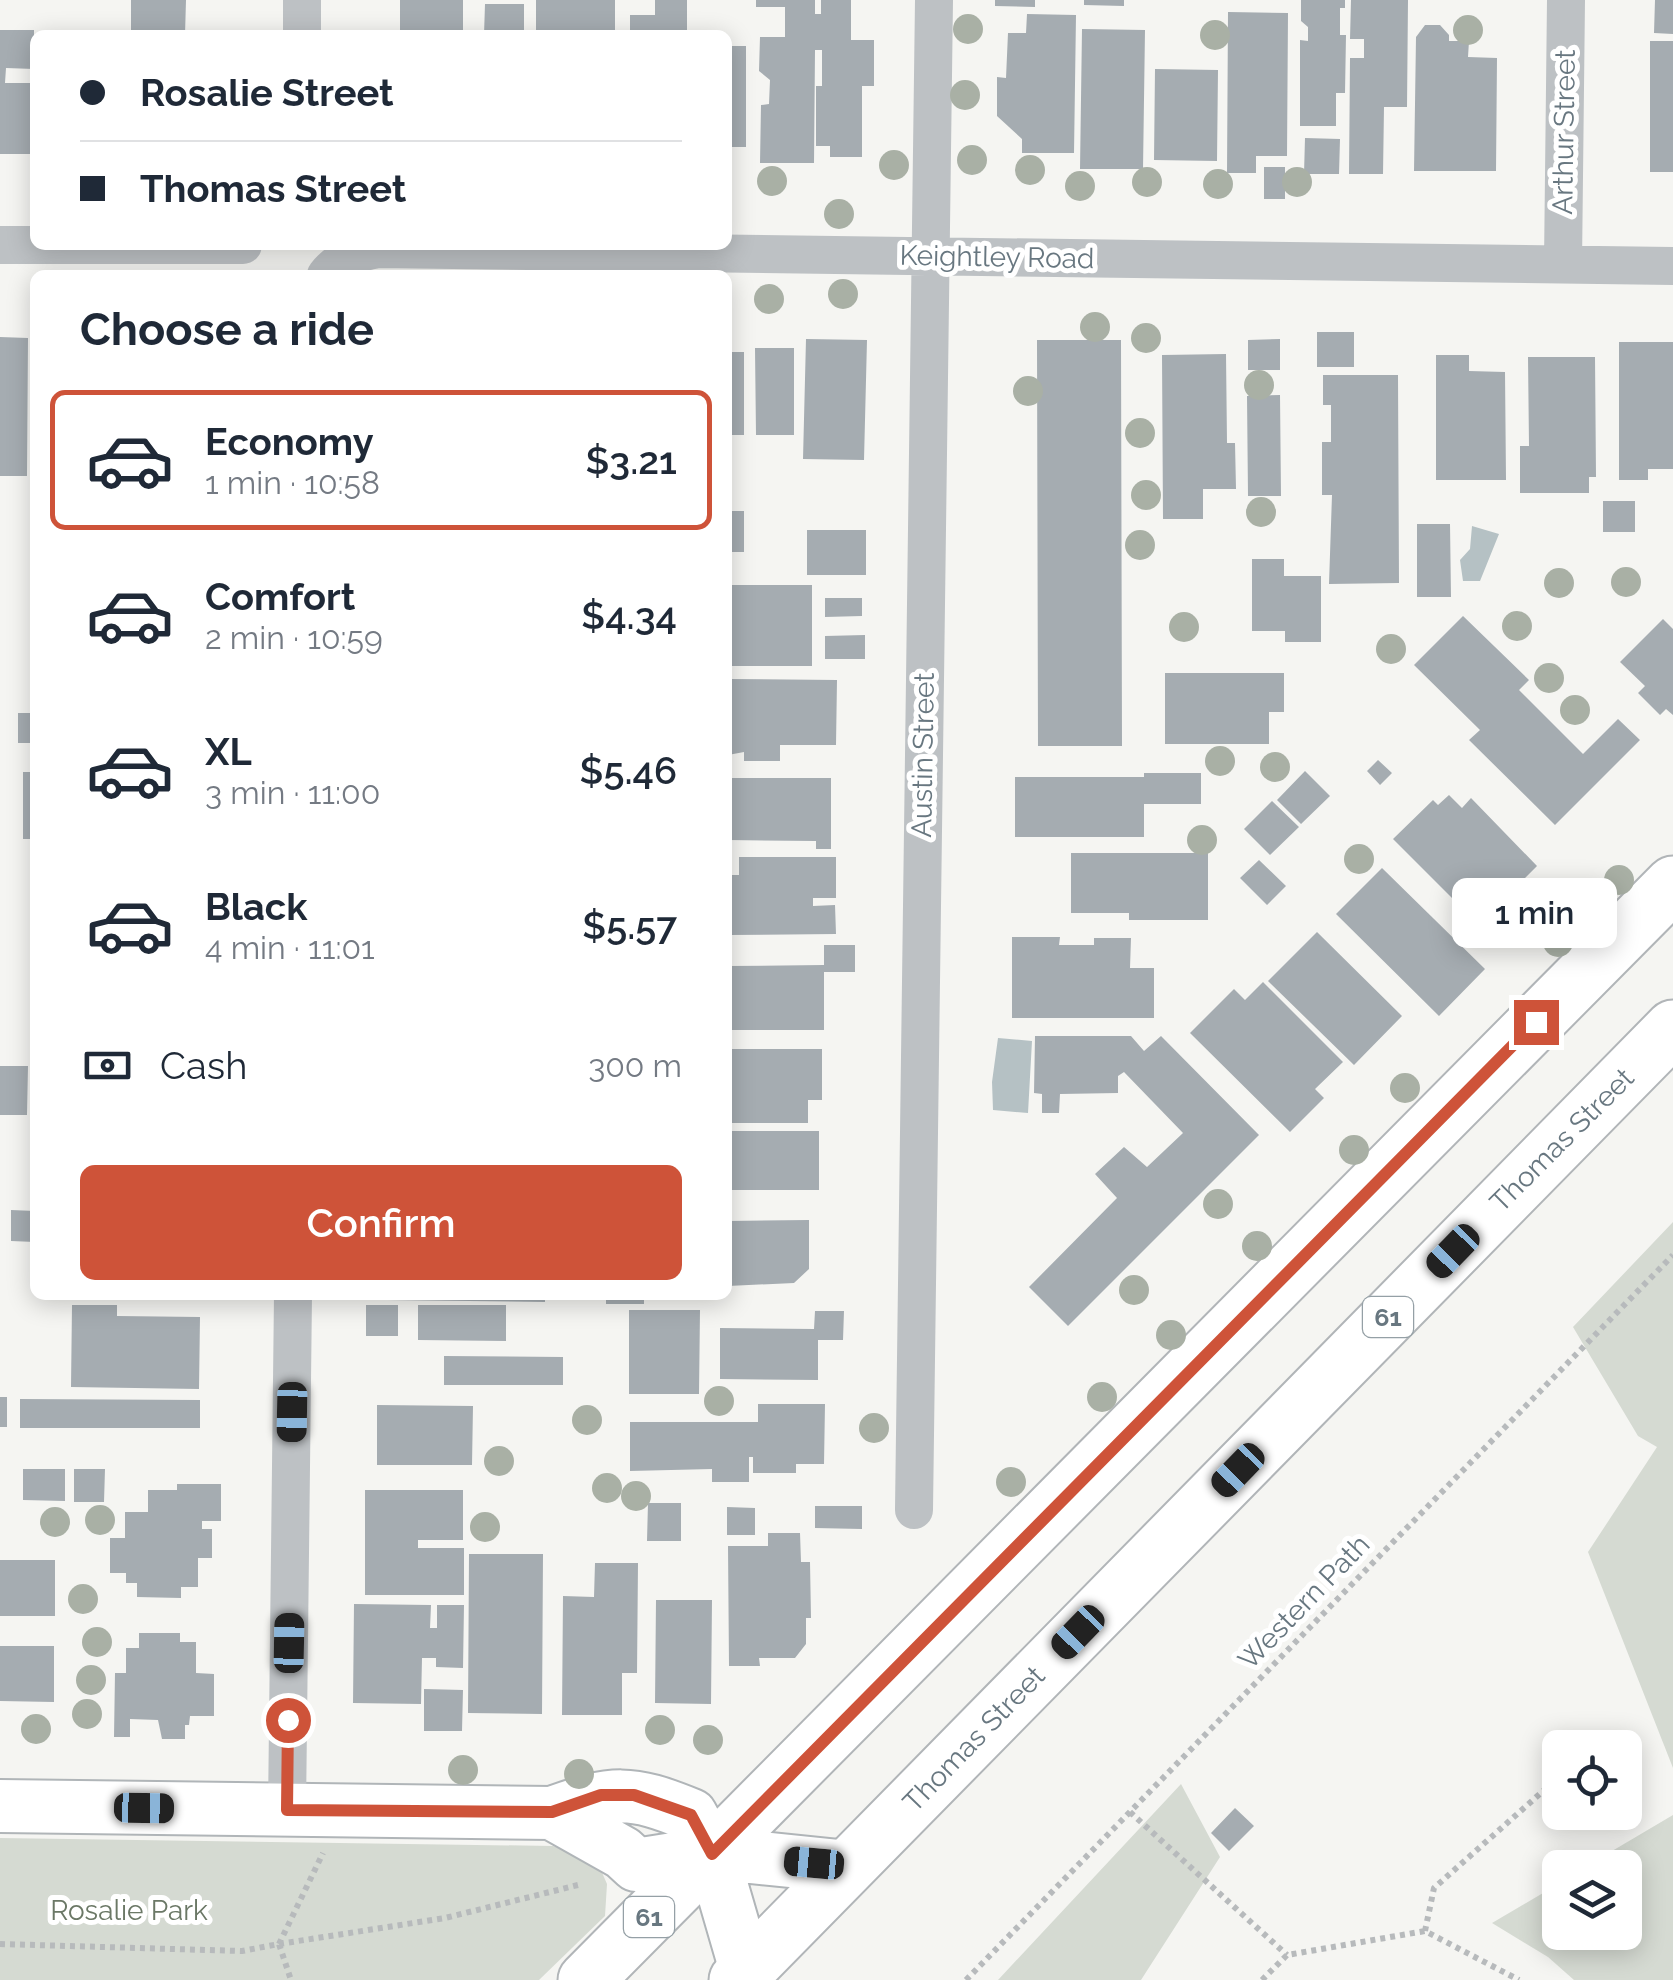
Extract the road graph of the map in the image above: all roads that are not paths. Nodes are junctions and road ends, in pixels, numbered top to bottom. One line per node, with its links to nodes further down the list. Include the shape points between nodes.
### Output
1 (302, 0): 4 (street)
2 (934, 0): 9 (street, Austin Street)
3 (1566, 0): 10 (street, Arthur Street)
4 (302, 30)
5 (0, 245): 6 (street)
6 (30, 245)
7 (375, 250): 12 (street, Keightley Road)
8 (457, 250): 9 (street, Keightley Road)
9 (930, 256): 10 (street, Keightley Road); 16 (street, Austin Street)
10 (1562, 264): 11 (street, Keightley Road)
11 (1673, 266)
12 (331, 270)
13 (1673, 884): 19 (main road, 61)
14 (1673, 1028): 20 (main road, Thomas Street / 61)
15 (293, 1300): 18 (street)
16 (914, 1510)
17 (0, 1806): 18 (street)
18 (287, 1810): 19 (street, via 552,1812 636,1865)
19 (712, 1854): 20 (street); 21 (street); 22 (main road, 61)
20 (849, 1867): 21 (main road, Thomas Street / 61)
21 (742, 1975)
22 (586, 1980)

